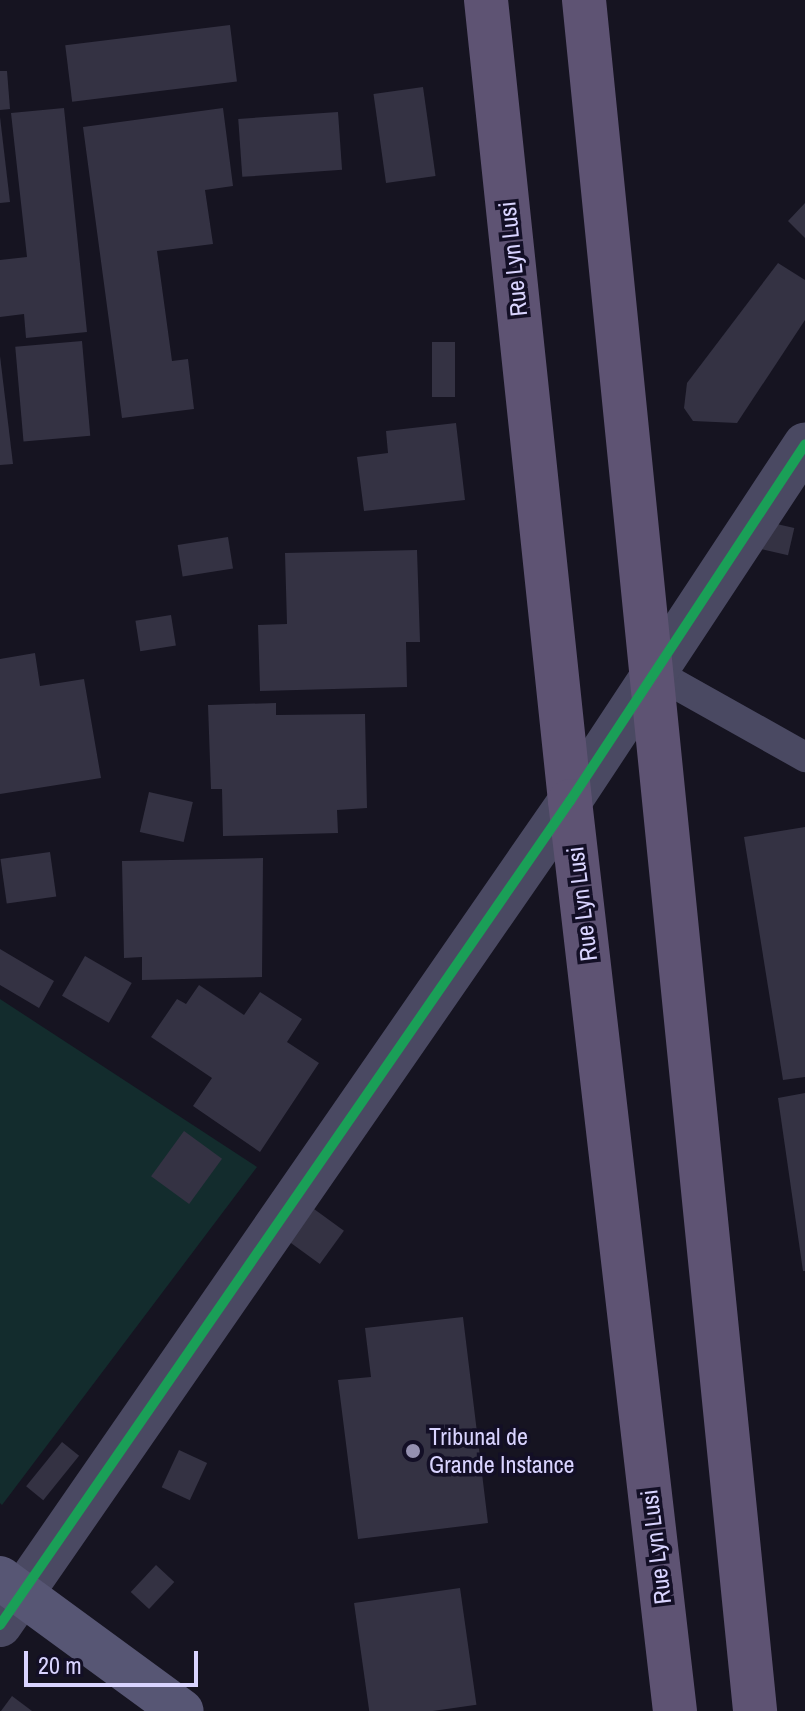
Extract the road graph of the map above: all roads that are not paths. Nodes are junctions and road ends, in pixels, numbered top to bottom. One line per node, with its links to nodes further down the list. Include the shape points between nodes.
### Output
1 (486, 0): 6 (main road, Rue Lyn Lusi)
2 (584, 0): 4 (main road)
3 (805, 445): 4 (street)
4 (652, 671): 5 (lane); 6 (street); 10 (main road)
5 (805, 757)
6 (570, 801): 7 (street); 9 (main road, Rue Lyn Lusi)
7 (7, 1599): 8 (street)
8 (182, 1711)
9 (675, 1711)
10 (755, 1711)

